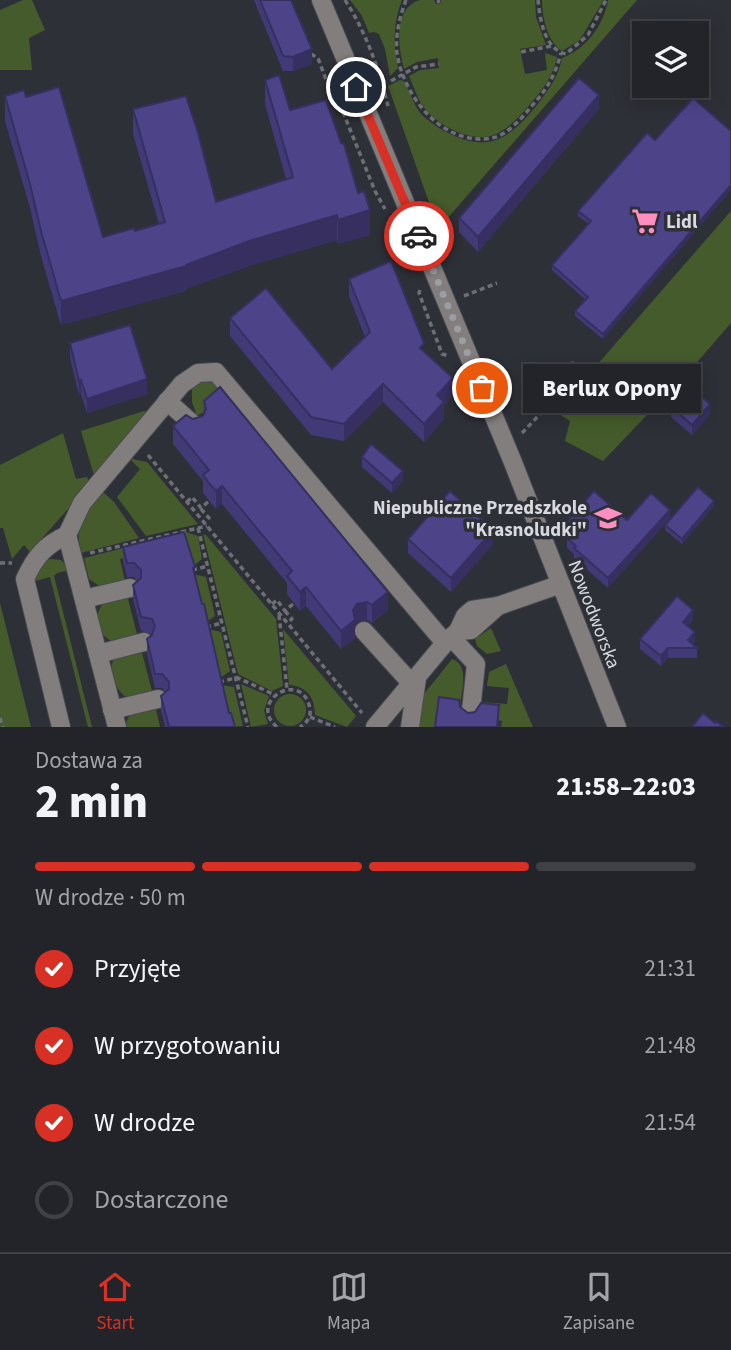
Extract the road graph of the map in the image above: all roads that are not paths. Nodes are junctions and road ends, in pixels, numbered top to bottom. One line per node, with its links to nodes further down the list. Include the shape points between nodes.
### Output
1 (321, 0): 5 (street, Nowodworska)
2 (167, 401): 3 (street); 4 (street, via 82,503); 9 (street, via 198,373 216,372)
3 (195, 426)
4 (67, 535): 7 (street); 17 (street, via 33,560 25,579)
5 (561, 584): 9 (street, via 498,606 471,631); 19 (street, Nowodworska)
6 (130, 589): 7 (street)
7 (83, 599): 11 (street)
8 (363, 631): 12 (street)
9 (452, 637): 12 (street); 15 (street, via 476,664)
10 (144, 642): 11 (street)
11 (98, 654): 14 (street)
12 (414, 681): 16 (street); 18 (street)
13 (158, 699): 14 (street)
14 (114, 719)
15 (470, 720)
16 (370, 722)
17 (61, 727)
18 (410, 727)
19 (617, 727)

